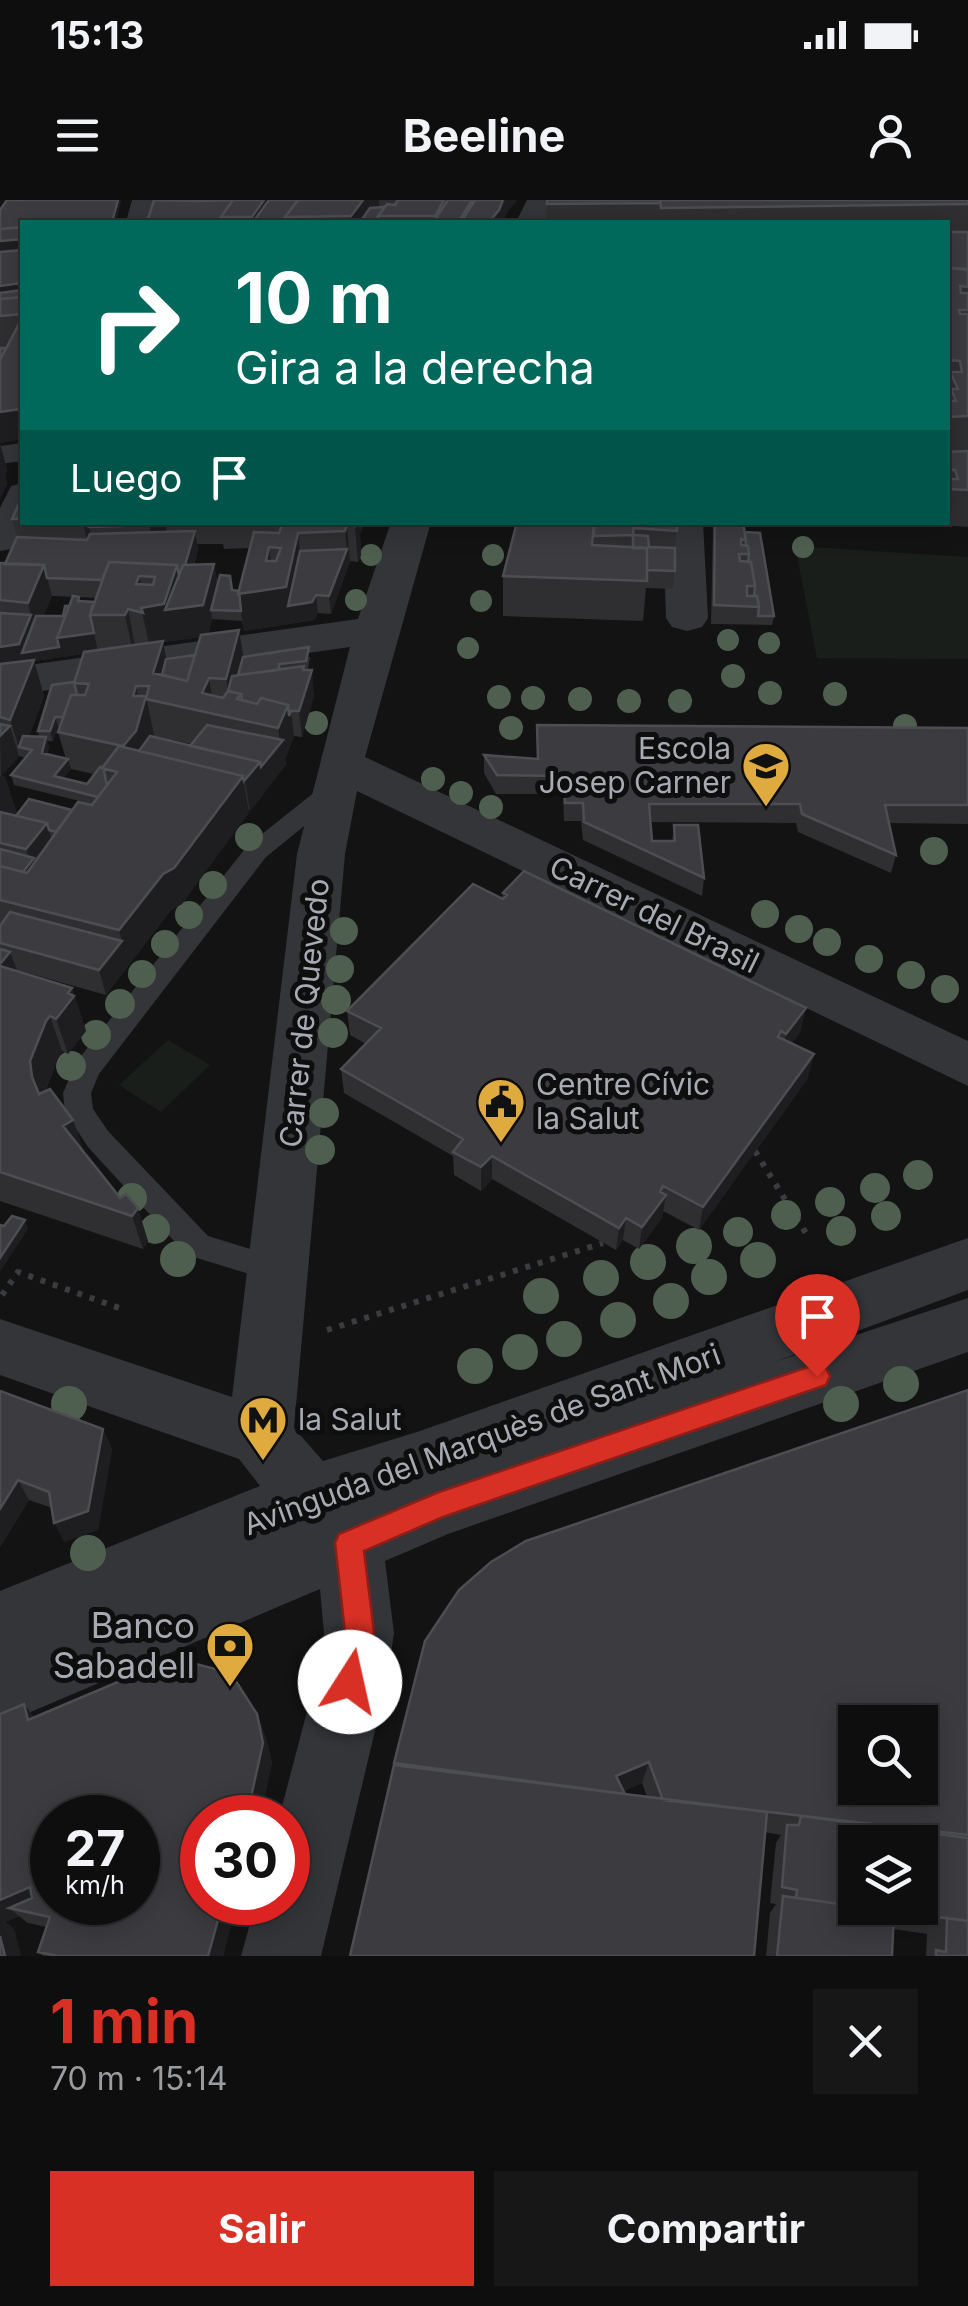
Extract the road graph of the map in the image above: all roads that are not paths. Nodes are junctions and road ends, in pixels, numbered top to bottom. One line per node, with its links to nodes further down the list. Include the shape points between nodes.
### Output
1 (20, 497): 4 (street)
2 (410, 525): 6 (street, Carrer de Quevedo)
3 (683, 525): 5 (street)
4 (0, 542)
5 (687, 618)
6 (375, 630): 7 (street); 8 (street, Carrer de Quevedo)
7 (0, 683)
8 (337, 777): 9 (street, Carrer del Brasil); 11 (street, Carrer de Quevedo, via 322,854); 11 (lane, via 257,851 86,1070 78,1093 79,1112 98,1139 198,1246)
9 (968, 1066)
10 (968, 1264): 15 (street, Avinguda del Marquès de Sant Mori, via 434,1457)
11 (278, 1270): 14 (street, Carrer de Quevedo)
12 (968, 1325): 15 (street, Avinguda del Marquès de Sant Mori, via 439,1505)
13 (0, 1347): 14 (street)
14 (262, 1437): 15 (street)
15 (331, 1519): 16 (street, Avinguda del Marquès de Sant Mori); 17 (street, Avinguda del Marquès de Sant Mori); 18 (street, via 359,1632)
16 (0, 1626)
17 (0, 1689)
18 (281, 1956)

